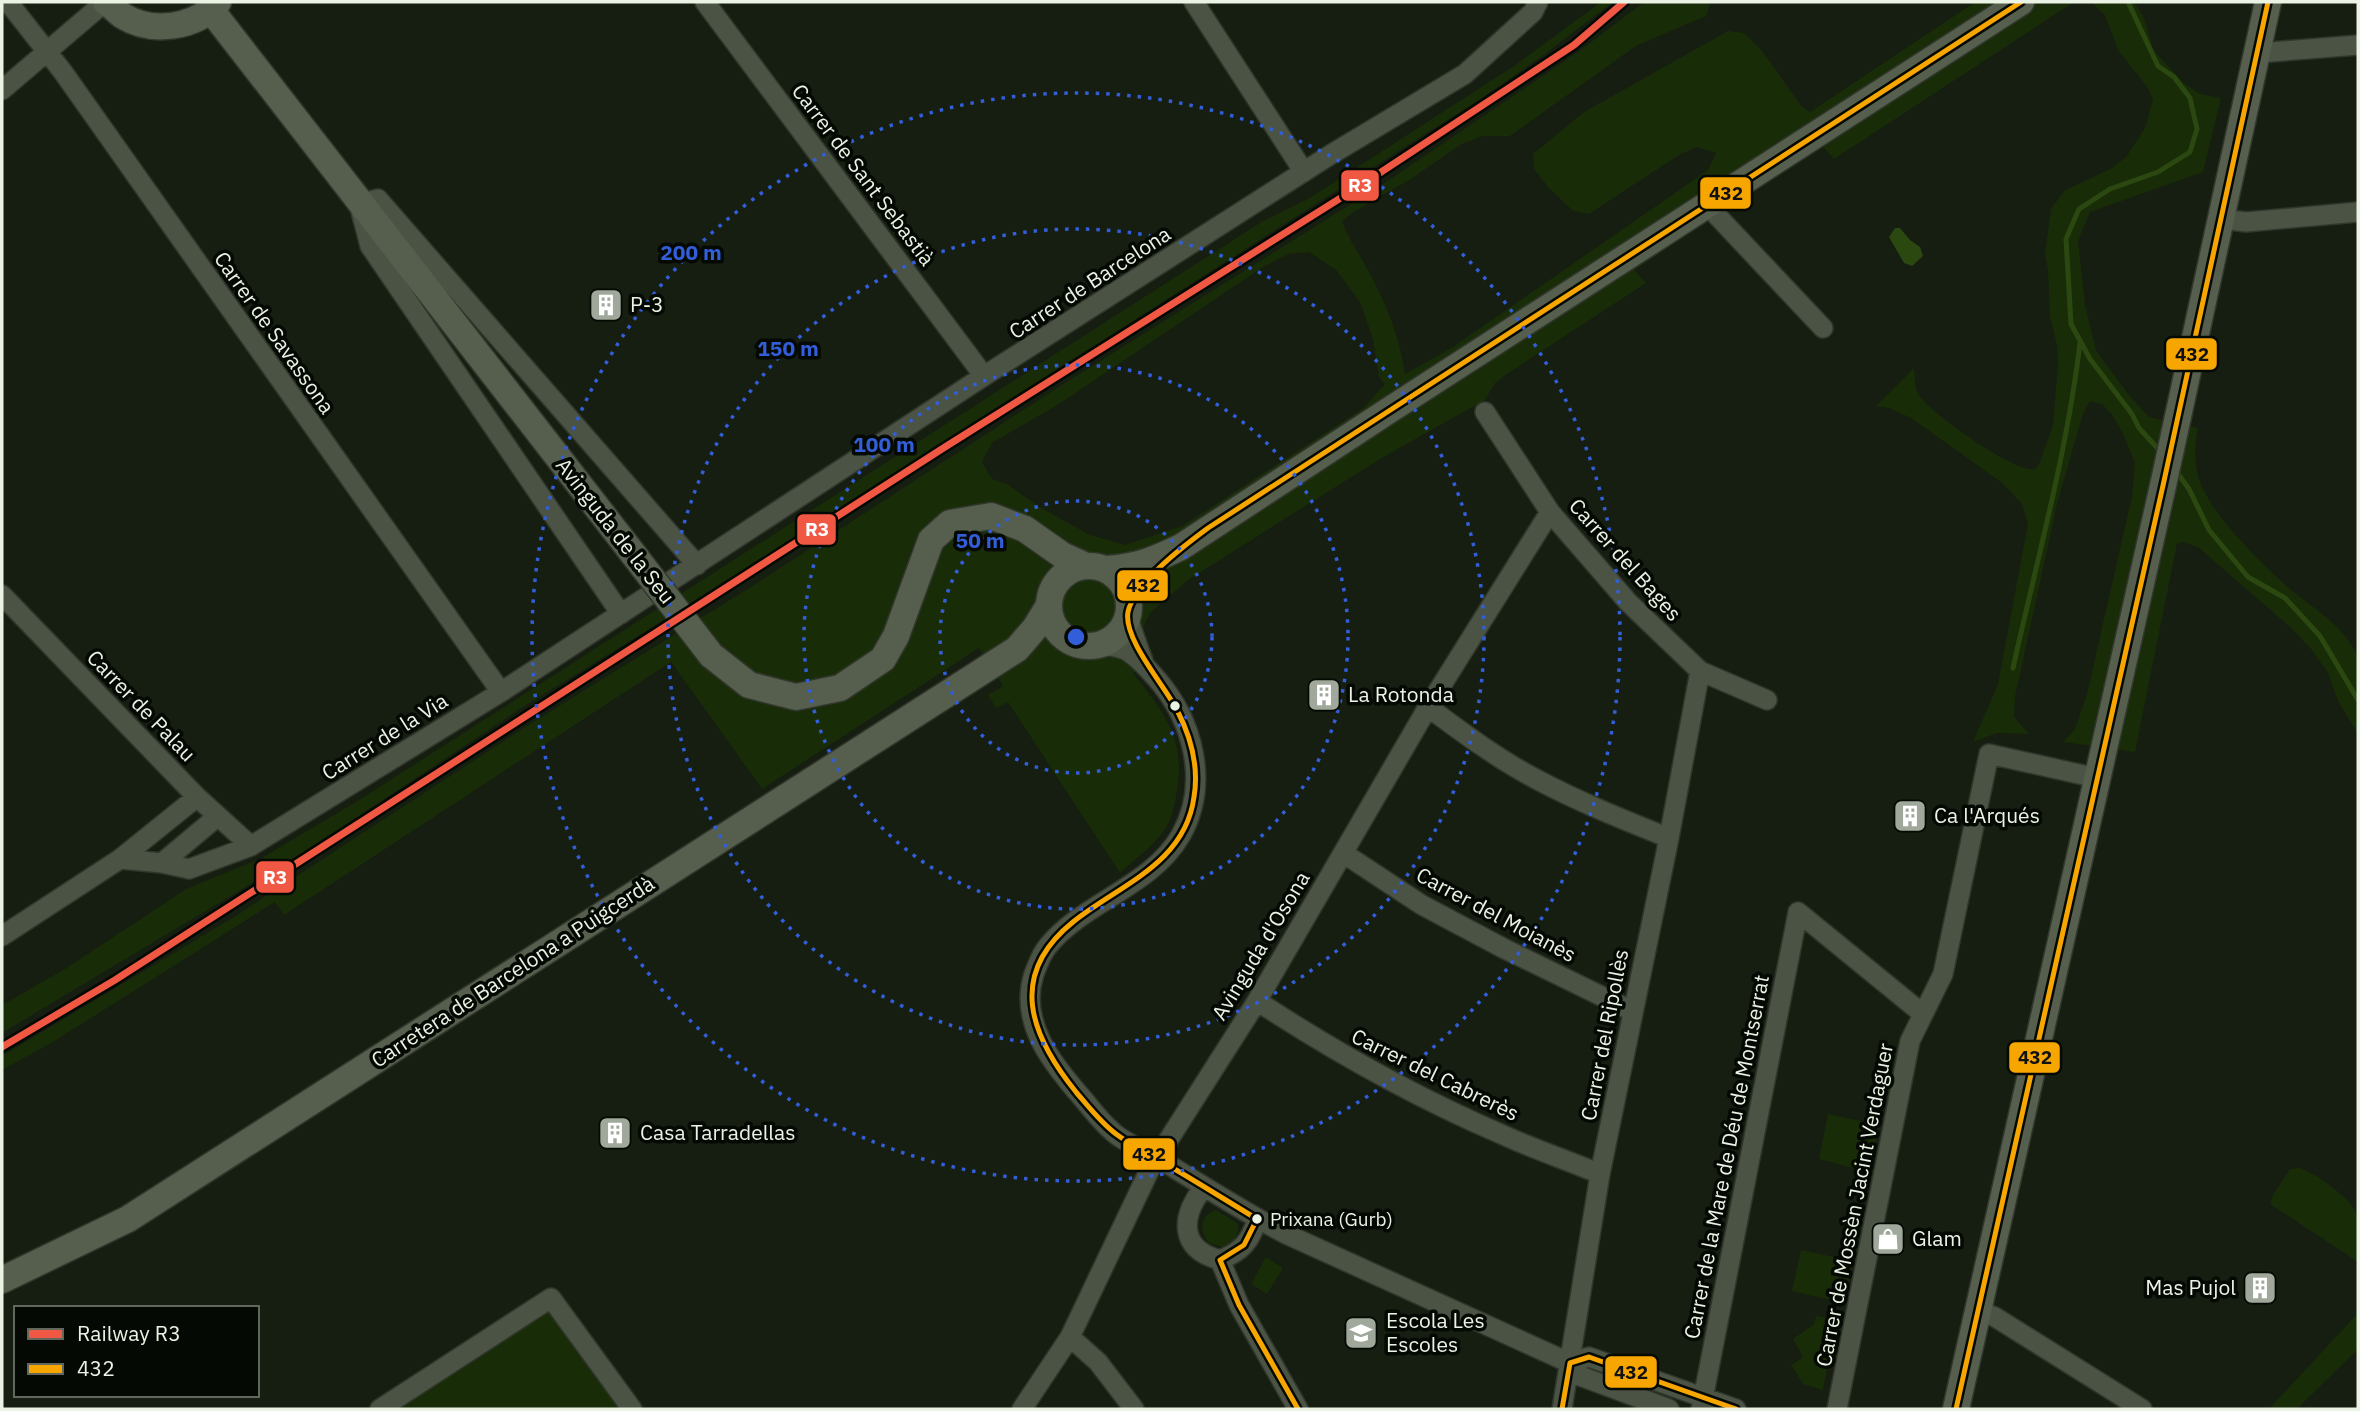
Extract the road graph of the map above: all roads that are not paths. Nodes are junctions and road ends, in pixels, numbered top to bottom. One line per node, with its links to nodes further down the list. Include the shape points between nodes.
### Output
1 (8, 2): 10 (street, Carrer de Savassona)
2 (106, 2): 8 (street, via 124,17 153,27 184,24); 10 (street)
3 (705, 2): 19 (street, Carrer de Sant Sebastià)
4 (1194, 2): 13 (street)
5 (1538, 2): 13 (street, Carrer de Barcelona, via 1533,12 1465,74)
6 (2021, 2): 15 (street)
7 (2268, 2): 11 (street)
8 (214, 6): 14 (street, Avinguda de la Seu)
9 (2358, 45): 11 (street)
10 (47, 51): 12 (street); 36 (street, Carrer de Savassona)
11 (2258, 53): 17 (street)
12 (2, 90)
13 (1304, 172): 19 (street, Carrer de Barcelona)
14 (359, 204): 22 (street, Avinguda de la Seu, bridge, via 711,655 749,685 796,698 840,688 883,659 931,540 950,523 991,516); 24 (street, Avinguda de la Seu, via 378,199); 30 (street, Avinguda de la Seu, via 370,246)
15 (1707, 205): 18 (street); 23 (street)
16 (2358, 212): 17 (street, via 2246,222)
17 (2221, 219): 39 (street)
18 (1823, 328)
19 (984, 376): 24 (street, Carrer de Barcelona)
20 (1485, 412): 21 (street, Carrer del Bages)
21 (1550, 512): 35 (street, Carrer del Bages, via 1628,602); 38 (street, Avinguda d'Osona)
22 (1025, 529): 25 (street, Avinguda de la Seu, via 1062,555); 28 (street, via 1040,553)
23 (1181, 547): 25 (street, via 1141,565); 29 (street, via 1142,588)
24 (697, 565): 26 (street, Carrer de Barcelona)
25 (1095, 567): 28 (street, via 1063,574); 29 (street, via 1124,585)
26 (656, 592): 30 (street, Carrer de la Via)
27 (2, 595): 40 (street, Carrer de Palau)
28 (1050, 599): 31 (street, via 1055,628); 33 (street, Carretera de Barcelona a Puigcerdà)
29 (1128, 613): 32 (street, via 1118,634); 34 (street)
30 (621, 614): 36 (street, Carrer de la Via)
31 (1071, 642): 32 (street); 33 (street, Carretera de Barcelona a Puigcerdà)
32 (1099, 645): 34 (street, via 1128,651)
33 (1017, 649): 56 (street, Carretera de Barcelona a Puigcerdà, via 128,1219)
34 (1145, 665): 51 (street, via 1181,714 1191,741 1196,786 1189,815 1163,859 1054,940 1040,959 1030,994 1038,1036 1064,1077 1113,1132)
35 (1700, 671): 37 (street, Carrer del Bages); 42 (street, Carrer del Ripollès)
36 (501, 692): 43 (street, Carrer de la Via)
37 (1767, 700)
38 (1428, 707): 42 (street, via 1534,778); 44 (street, Avinguda d'Osona)
39 (2097, 778): 50 (street, Carrer de Mossèn Jacint Verdaguer, via 1989,754 1943,974); 57 (street)
40 (198, 797): 41 (street, Carrer de Palau); 45 (street)
41 (218, 816): 43 (street, Carrer de Palau); 46 (street)
42 (1669, 838): 49 (street, Carrer del Ripollès)
43 (251, 846): 46 (street, Carrer de la Via, via 189,869)
44 (1343, 853): 48 (street, Avinguda d'Osona); 49 (street, Carrer del Moianès, via 1422,905)
45 (120, 859): 46 (street, Carrer de la Via); 47 (street)
46 (162, 863)
47 (2, 936)
48 (1257, 1001): 51 (street, Avinguda d'Osona); 52 (street, Carrer del Cabrerès, via 1399,1085 1500,1134)
49 (1632, 1011): 52 (street, Carrer del Ripollès)
50 (1923, 1014): 60 (street, Carrer de la Mare de Déu de Montserrat, via 1798,912); 69 (street, Carrer de Mossèn Jacint Verdaguer, via 1910,1041)
51 (1157, 1158): 53 (street); 58 (street, Avinguda d'Osona)
52 (1600, 1174): 59 (street, Carrer del Ripollès)
53 (1204, 1187): 54 (street); 55 (street, via 1193,1204 1187,1228 1204,1256)
54 (1257, 1219): 55 (street, via 1241,1250); 59 (street)
55 (1220, 1260): 65 (street, via 1239,1305)
56 (2, 1280)
57 (1979, 1311): 70 (street); 71 (street)
58 (1070, 1337): 63 (street, Avinguda d'Osona); 64 (street, via 1098,1362)
59 (1570, 1363): 60 (street, via 1589,1357); 66 (street, Carrer del Ripollès); 67 (street, via 1580,1376)
60 (1702, 1403): 68 (street)
61 (380, 1409): 62 (street, via 551,1298)
62 (632, 1409)
63 (1022, 1409)
64 (1134, 1409)
65 (1298, 1409)
66 (1562, 1409)
67 (1669, 1409)
68 (1737, 1409)
69 (1837, 1409)
70 (1956, 1409)
71 (2141, 1409)

